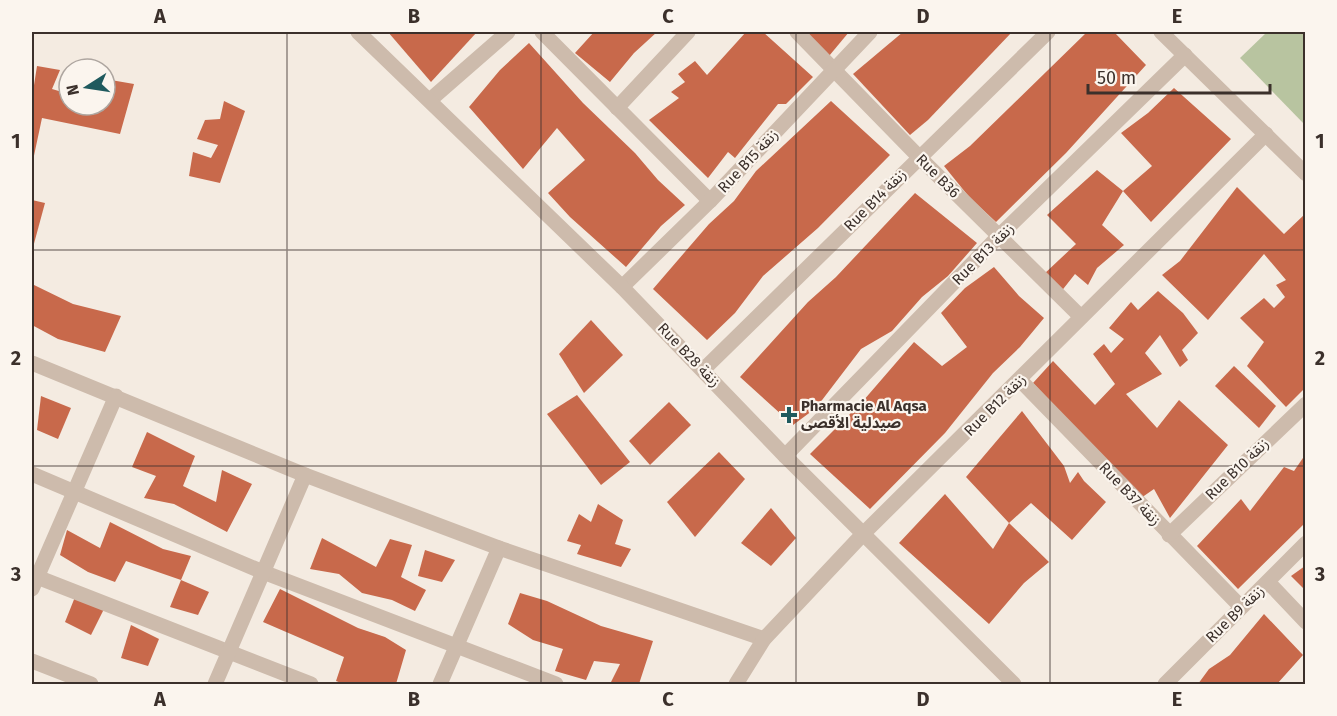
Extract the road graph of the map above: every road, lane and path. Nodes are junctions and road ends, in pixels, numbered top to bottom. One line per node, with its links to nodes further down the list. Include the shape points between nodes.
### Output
1 (358, 32): 11 (street, Rue B28 زنقة)
2 (507, 32): 11 (street)
3 (542, 32): 12 (street)
4 (688, 32): 12 (street)
5 (797, 32): 10 (street, Rue B36)
6 (870, 32): 10 (street, Rue B15 زنقة)
7 (1048, 32): 14 (street, Rue B14 زنقة)
8 (1161, 32): 9 (street)
9 (1185, 56): 13 (street); 17 (street, Rue B13 زنقة)
10 (834, 69): 14 (street, Rue B36); 16 (street, Rue B15 زنقة)
11 (430, 100): 18 (street, Rue B28 زنقة)
12 (617, 108): 16 (street)
13 (1266, 134): 15 (street); 19 (street, Rue B12 زنقة)
14 (919, 157): 17 (street, Rue B36); 21 (street, Rue B14 زنقة)
15 (1305, 174)
16 (710, 201): 18 (street, Rue B15 زنقة)
17 (999, 236): 19 (street, Rue B36); 25 (street, Rue B13 زنقة)
18 (622, 287): 21 (street, Rue B28 زنقة)
19 (1081, 317): 22 (street, Rue B12 زنقة)
20 (32, 363): 23 (street)
21 (703, 370): 25 (street, Rue B28 زنقة)
22 (1020, 380): 29 (street, Rue B12 زنقة); 30 (street, Rue B37 زنقة)
23 (116, 396): 27 (street); 28 (street)
24 (1305, 404): 30 (street, Rue B10 زنقة)
25 (786, 456): 29 (street, Rue B28 زنقة)
26 (32, 474): 28 (street)
27 (305, 475): 32 (street); 33 (street)
28 (75, 491): 33 (street); 35 (street)
29 (863, 534): 38 (street, Rue B12 زنقة); 49 (street, Rue B28 زنقة)
30 (1169, 535): 36 (street, Rue B37 زنقة)
31 (1305, 543): 34 (street, Rue B9 زنقة)
32 (499, 548): 38 (street); 39 (street)
33 (263, 572): 39 (street); 40 (street)
34 (1268, 582): 36 (street, Rue B9 زنقة); 37 (street)
35 (34, 583): 40 (street)
36 (1241, 607): 50 (street, Rue B9 زنقة)
37 (1305, 622)
38 (764, 639): 48 (street, Rue B12 زنقة)
39 (457, 646): 42 (street); 46 (street)
40 (229, 654): 44 (street); 45 (street)
41 (32, 661): 43 (street)
42 (539, 681): 47 (street)
43 (91, 684)
44 (215, 684)
45 (312, 684)
46 (440, 684)
47 (556, 684)
48 (736, 684)
49 (1014, 684)
50 (1165, 684)

